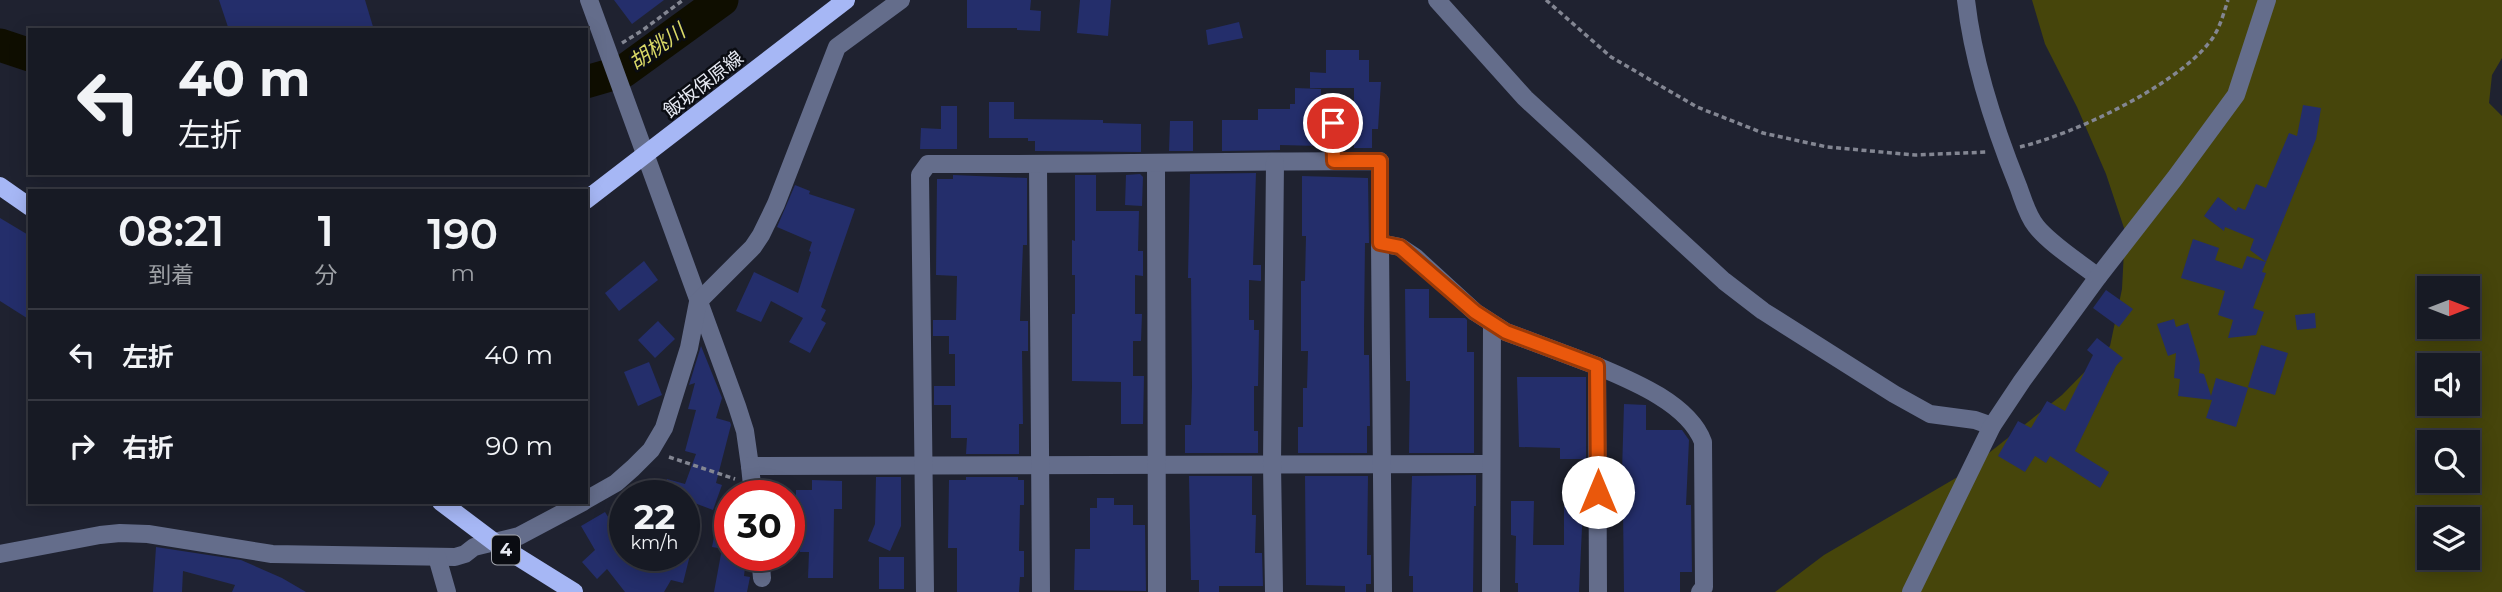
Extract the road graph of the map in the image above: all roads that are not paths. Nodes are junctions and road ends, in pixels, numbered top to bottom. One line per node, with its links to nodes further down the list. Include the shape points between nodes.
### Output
1 (589, 0): 8 (street)
2 (846, 0): 8 (main road, 飯坂保原線)
3 (901, 0): 18 (street, via 837,47 761,235)
4 (1437, 0): 21 (street, via 1525,98 1724,281 1763,311 1930,414)
5 (1966, 0): 17 (street, via 1976,55 2004,151 2035,225)
6 (2267, 0): 17 (street, via 2236,95)
7 (1332, 104): 9 (street)
8 (646, 155): 14 (main road, 飯坂保原線); 18 (street)
9 (1334, 161): 10 (street); 16 (street, via 1380,161)
10 (1275, 162): 11 (street); 22 (street)
11 (1156, 164): 12 (street); 26 (street)
12 (1038, 165): 25 (street); 27 (street, via 928,164 920,175)
13 (0, 186): 15 (main road)
14 (588, 198)
15 (28, 206)
16 (1380, 243): 19 (street, via 1400,247 1415,257); 23 (street)
17 (2098, 277): 21 (street)
18 (698, 302): 28 (street, via 740,416); 30 (street, via 664,428 651,450 616,483)
19 (1492, 324): 20 (street); 24 (street)
20 (1597, 366): 46 (street); 47 (street, via 1652,392 1698,429 1703,442 1704,587)
21 (1992, 426): 48 (street)
22 (1272, 464): 23 (street); 26 (street); 43 (street)
23 (1383, 464): 24 (street); 44 (street)
24 (1491, 464): 45 (street)
25 (1040, 465): 26 (street); 27 (street); 41 (street)
26 (1157, 465): 42 (street)
27 (923, 466): 29 (street); 40 (street)
28 (751, 480)
29 (772, 480)
30 (588, 499)
31 (444, 504): 33 (main road, 4)
32 (579, 504): 33 (street, via 519,536)
33 (494, 542): 35 (street, via 455,557); 39 (main road, 4)
34 (0, 554): 35 (street, via 120,533 272,554)
35 (437, 557): 38 (street)
36 (761, 571): 37 (street)
37 (762, 578)
38 (447, 592)
39 (574, 592)
40 (925, 592)
41 (1041, 592)
42 (1157, 592)
43 (1274, 592)
44 (1383, 592)
45 (1491, 592)
46 (1598, 592)
47 (1700, 592)
48 (1911, 592)

